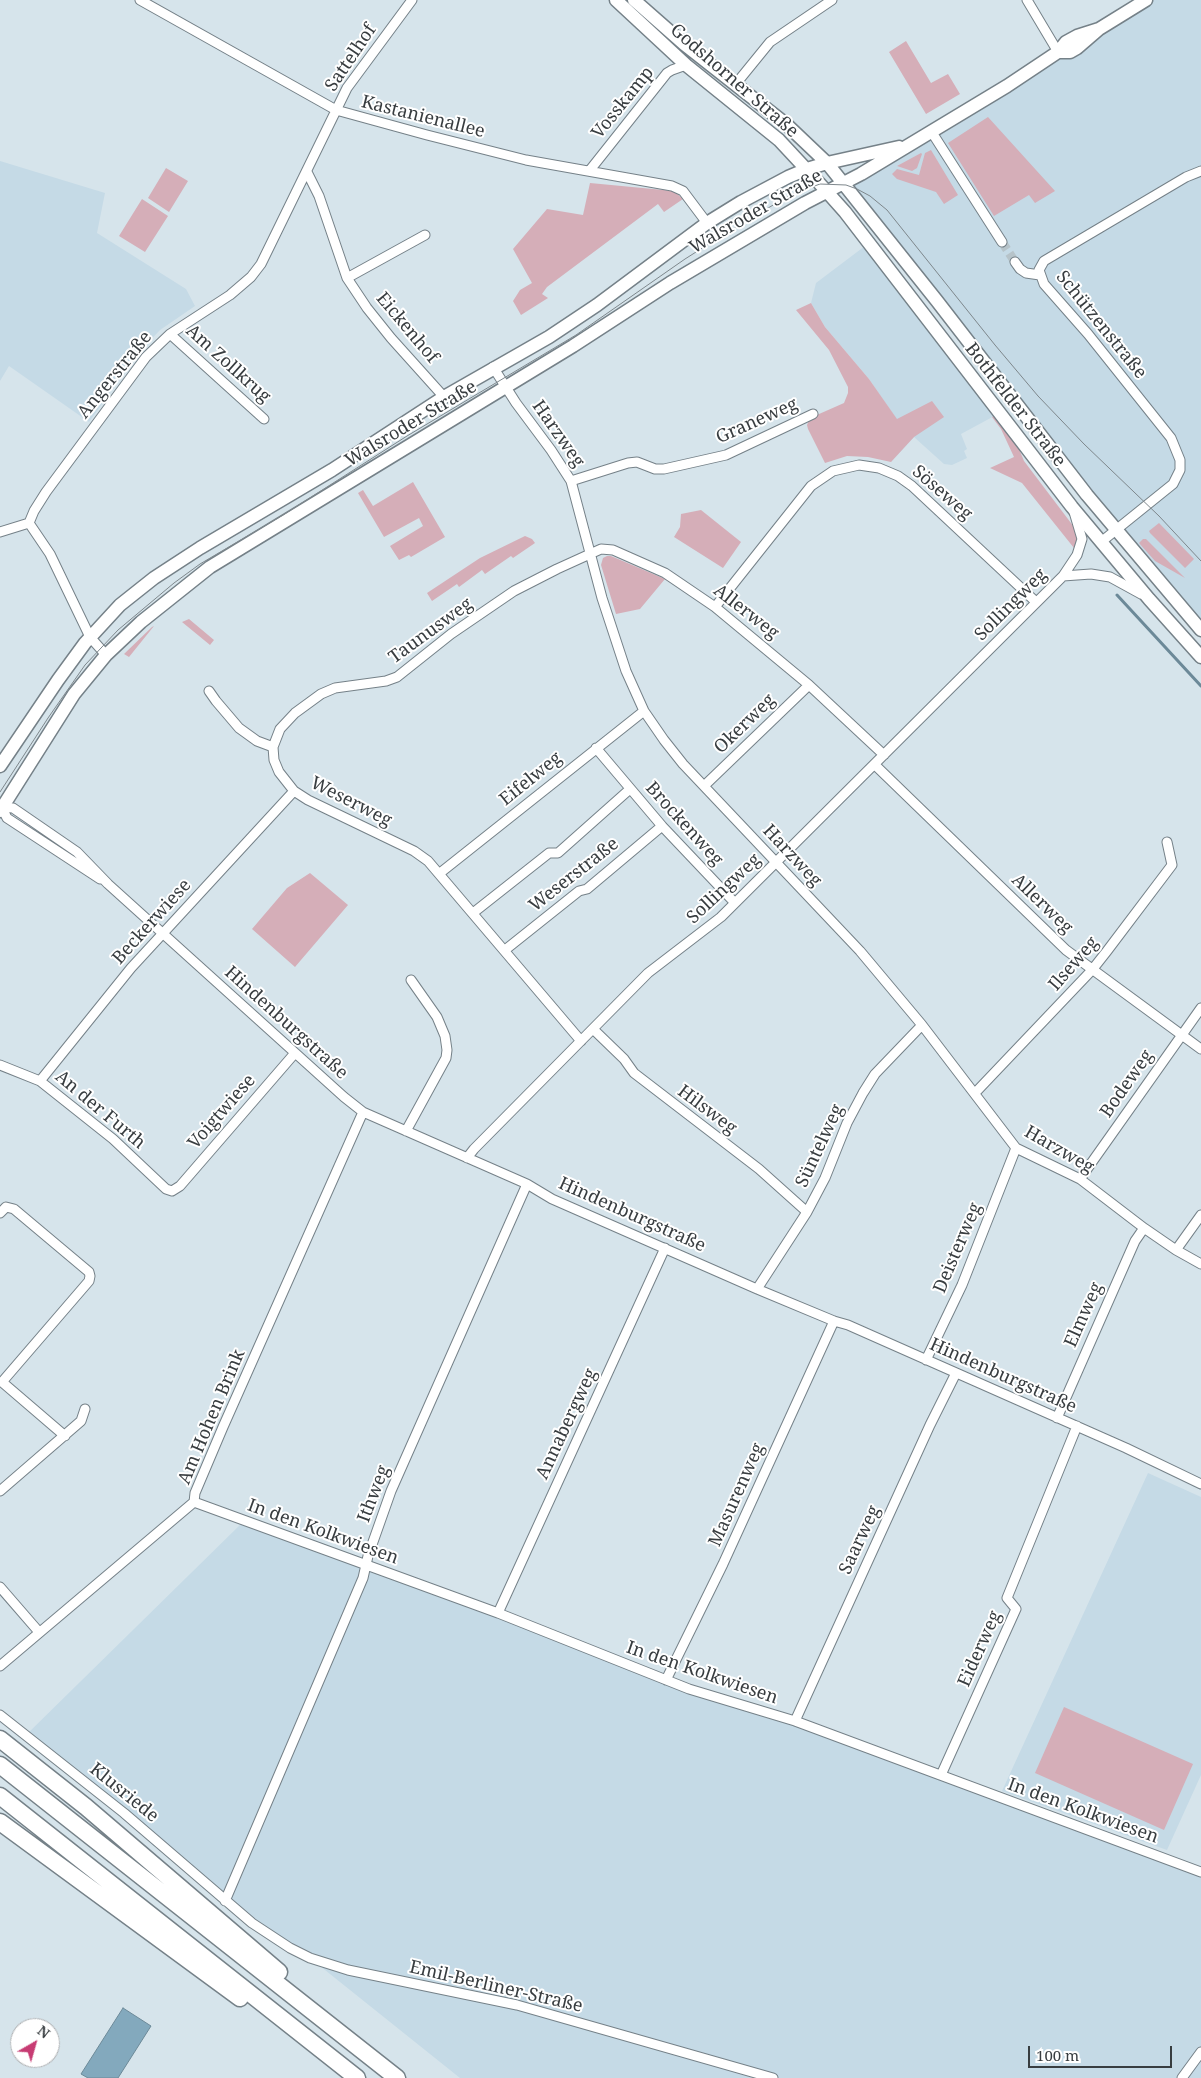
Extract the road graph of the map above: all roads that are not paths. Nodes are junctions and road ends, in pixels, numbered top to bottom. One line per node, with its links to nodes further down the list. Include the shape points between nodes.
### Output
1 (140, 0): 11 (street, Kastanienallee)
2 (412, 0): 11 (street, Sattelhof, via 357,72)
3 (616, 0): 9 (main road, Godshorner Straße)
4 (634, 0): 10 (main road, Godshorner Straße)
5 (832, 0): 10 (street, via 770,42)
6 (1027, 0): 8 (street)
7 (1146, 0): 8 (main road, Walsroder Straße, via 1099,29 1077,48)
8 (1058, 52): 12 (main road, Walsroder Straße)
9 (686, 65): 15 (main road, Godshorner Straße, via 772,135); 16 (street, Vosskamp, via 667,73)
10 (735, 84): 14 (main road, Godshorner Straße, via 787,125)
11 (336, 110): 16 (street, Kastanienallee, via 526,160); 18 (street, Angerstraße)
12 (931, 131): 13 (main road, Walsroder Straße); 23 (street)
13 (909, 145): 14 (main road, Walsroder Straße); 19 (main road, Walsroder Straße)
14 (827, 163): 15 (main road, Walsroder Straße); 19 (main road, Bothfelder Straße)
15 (807, 169): 20 (main road, Bothfelder Straße); 21 (main road, Walsroder Straße, via 769,186)
16 (590, 170): 21 (street, Kastanienallee, via 680,189)
17 (1201, 171): 25 (street, Schützenstraße, via 1186,176 1044,261 1039,270)
18 (307, 172): 26 (street, Eickenhof, via 319,196); 27 (street, Angerstraße, via 267,255 251,277 219,304)
19 (844, 182): 20 (main road, Walsroder Straße); 36 (main road, Bothfelder Straße)
20 (827, 191): 29 (main road, Walsroder Straße, via 670,283); 34 (main road, Bothfelder Straße)
21 (707, 224): 28 (main road, Walsroder Straße, via 573,322)
22 (425, 235): 26 (street)
23 (1002, 242)
24 (1015, 262): 25 (street, via 1026,273)
25 (1040, 276): 36 (street, Schützenstraße, via 1154,416 1177,450 1180,470 1173,484)
26 (347, 278): 30 (street, Eickenhof, via 391,338)
27 (170, 334): 32 (street, Am Zollkrug); 35 (street, Angerstraße, via 146,357 113,401 46,492)
28 (493, 368): 29 (street, Harzweg); 30 (main road, Walsroder Straße)
29 (506, 387): 33 (street, Harzweg); 46 (main road, Walsroder Straße, via 210,568 141,622)
30 (444, 397): 45 (main road, Walsroder Straße, via 332,470 161,573 120,606)
31 (813, 414): 33 (street, Graneweg, via 726,456 664,469 628,463)
32 (264, 419)
33 (571, 481): 39 (street, Harzweg)
34 (1072, 507): 38 (main road, Bothfelder Straße); 40 (street, Sollingweg, via 1082,539 1078,555)
35 (29, 524): 37 (street); 45 (street, via 50,554)
36 (1115, 530): 38 (street, Schützenstraße); 44 (main road, Bothfelder Straße)
37 (0, 532)
38 (1101, 542): 41 (main road, Bothfelder Straße)
39 (591, 553): 43 (street, Allerweg, via 601,549 613,550 665,573); 50 (street, Harzweg, via 616,645); 51 (street, Taunusweg, via 514,591 397,677 342,686 321,694 280,729)
40 (1063, 576): 41 (street, Sollingweg, via 1091,574 1110,577); 42 (street, Sollingweg)
41 (1149, 599): 47 (main road, Bothfelder Straße)
42 (1036, 602): 43 (street, Söseweg, via 912,486 879,468 859,465 833,471 811,486); 53 (street, Sollingweg)
43 (716, 607): 48 (street, Allerweg)
44 (1201, 630)
45 (90, 637): 46 (street); 55 (main road, Walsroder Straße)
46 (106, 655): 59 (main road, Walsroder Straße, via 74,694)
47 (1201, 657)
48 (808, 685): 53 (street, Allerweg); 56 (street, Okerweg)
49 (209, 691): 51 (street, via 239,728 257,741)
50 (644, 711): 52 (street, Eifelweg); 56 (street, Harzweg)
51 (273, 747): 58 (street, Weserweg, via 279,772)
52 (596, 748): 57 (street, Brockenweg); 63 (street, Eifelweg)
53 (884, 755): 54 (street, Sollingweg)
54 (875, 765): 62 (street, Sollingweg); 68 (street, Allerweg, via 1066,950)
55 (0, 766)
56 (704, 786): 62 (street, Harzweg)
57 (630, 789): 60 (street, Brockenweg); 65 (street, Brockenweg, via 558,853 549,852)
58 (294, 791): 63 (street, Weserweg, via 414,851); 66 (street, Beckerwiese)
59 (1, 808): 66 (street, Hindenburgstraße, via 13,808 86,860)
60 (662, 826): 64 (street, Brockenweg); 67 (street, Weserstraße, via 587,889 579,890)
61 (1167, 842): 68 (street, Ilseweg, via 1172,865)
62 (776, 863): 64 (street, Sollingweg); 71 (street, Harzweg, via 860,951)
63 (440, 873): 65 (street, Weserweg)
64 (735, 903): 72 (street, Sollingweg, via 691,942 648,973)
65 (473, 913): 67 (street, Weserweg)
66 (163, 933): 76 (street, Hindenburgstraße); 78 (street, Beckerwiese, via 105,998)
67 (505, 950): 74 (street, Weserweg)
68 (1092, 970): 73 (street, Allerweg); 79 (street, Ilseweg)
69 (412, 980): 81 (street, via 437,1017 447,1050 446,1058)
70 (1201, 1008): 73 (street, Bodeweg)
71 (922, 1025): 79 (street, Harzweg); 87 (street, Süntelweg, via 876,1074 863,1093)
72 (593, 1029): 74 (street, Sollingweg); 87 (street, Hilsweg, via 634,1073 759,1169)
73 (1182, 1035): 75 (street, Allerweg); 84 (street, Bodeweg)
74 (581, 1041): 83 (street, Sollingweg)
75 (1201, 1049)
76 (295, 1053): 80 (street, Hindenburgstraße); 86 (street, Voigtwiese, via 180,1186)
77 (0, 1065): 78 (street, An der Furth)
78 (40, 1082): 86 (street, An der Furth, via 113,1139)
79 (975, 1093): 82 (street, Harzweg)
80 (363, 1112): 81 (street, Hindenburgstraße); 104 (street, Am Hohen Brink, via 195,1493)
81 (406, 1131): 83 (street, Hindenburgstraße)
82 (1016, 1148): 84 (street, Harzweg); 96 (street, Deisterweg, via 962,1285)
83 (467, 1158): 85 (street, Hindenburgstraße)
84 (1080, 1179): 90 (street, Harzweg)
85 (526, 1184): 91 (street, Hindenburgstraße, via 552,1199); 105 (street, Ithweg, via 391,1491)
86 (172, 1191)
87 (807, 1212): 94 (street, Süntelweg)
88 (0, 1213): 101 (street, via 6,1207 14,1209 90,1276 2,1382)
89 (1201, 1215): 92 (street)
90 (1144, 1228): 92 (street, Harzweg); 99 (street, Elmweg, via 1135,1241)
91 (665, 1248): 94 (street, Hindenburgstraße); 107 (street, Annabergweg)
92 (1176, 1250): 93 (street, Harzweg)
93 (1201, 1264)
94 (757, 1289): 95 (street, Hindenburgstraße)
95 (834, 1321): 96 (street, Hindenburgstraße); 110 (street, Masurenweg)
96 (926, 1360): 97 (street, Hindenburgstraße)
97 (956, 1373): 99 (street, Hindenburgstraße); 112 (street, Saarweg)
98 (85, 1409): 101 (street, via 81,1421)
99 (1058, 1418): 100 (street, Hindenburgstraße)
100 (1077, 1426): 102 (street, Hindenburgstraße); 115 (street, Eiderweg, via 1007,1598 1016,1608)
101 (65, 1436): 103 (street)
102 (1201, 1484)
103 (0, 1491)
104 (194, 1502): 105 (street, In den Kolkwiesen); 108 (street, Am Hohen Brink)
105 (366, 1566): 107 (street, In den Kolkwiesen); 119 (street, Ithweg, via 364,1578)
106 (0, 1587): 108 (street)
107 (498, 1613): 110 (street, In den Kolkwiesen)
108 (38, 1632): 109 (street, Am Hohen Brink)
109 (0, 1666)
110 (666, 1680): 112 (street, In den Kolkwiesen)
111 (0, 1715): 119 (street, Klusriede, via 141,1827)
112 (795, 1721): 115 (street, In den Kolkwiesen)
113 (0, 1739): 120 (highway, via 86,1807 289,1980)
114 (0, 1765): 120 (highway)
115 (941, 1775): 118 (street, In den Kolkwiesen)
116 (0, 1796): 121 (highway)
117 (0, 1822): 121 (highway, via 262,2014)
118 (1201, 1872)
119 (225, 1901): 125 (street, Emil-Berliner-Straße, via 267,1934 328,1965 517,2005)
120 (329, 2024): 124 (highway)
121 (314, 2044): 123 (highway)
122 (1201, 2052): 126 (street)
123 (357, 2078)
124 (397, 2078)
125 (773, 2078)
126 (1182, 2078)

